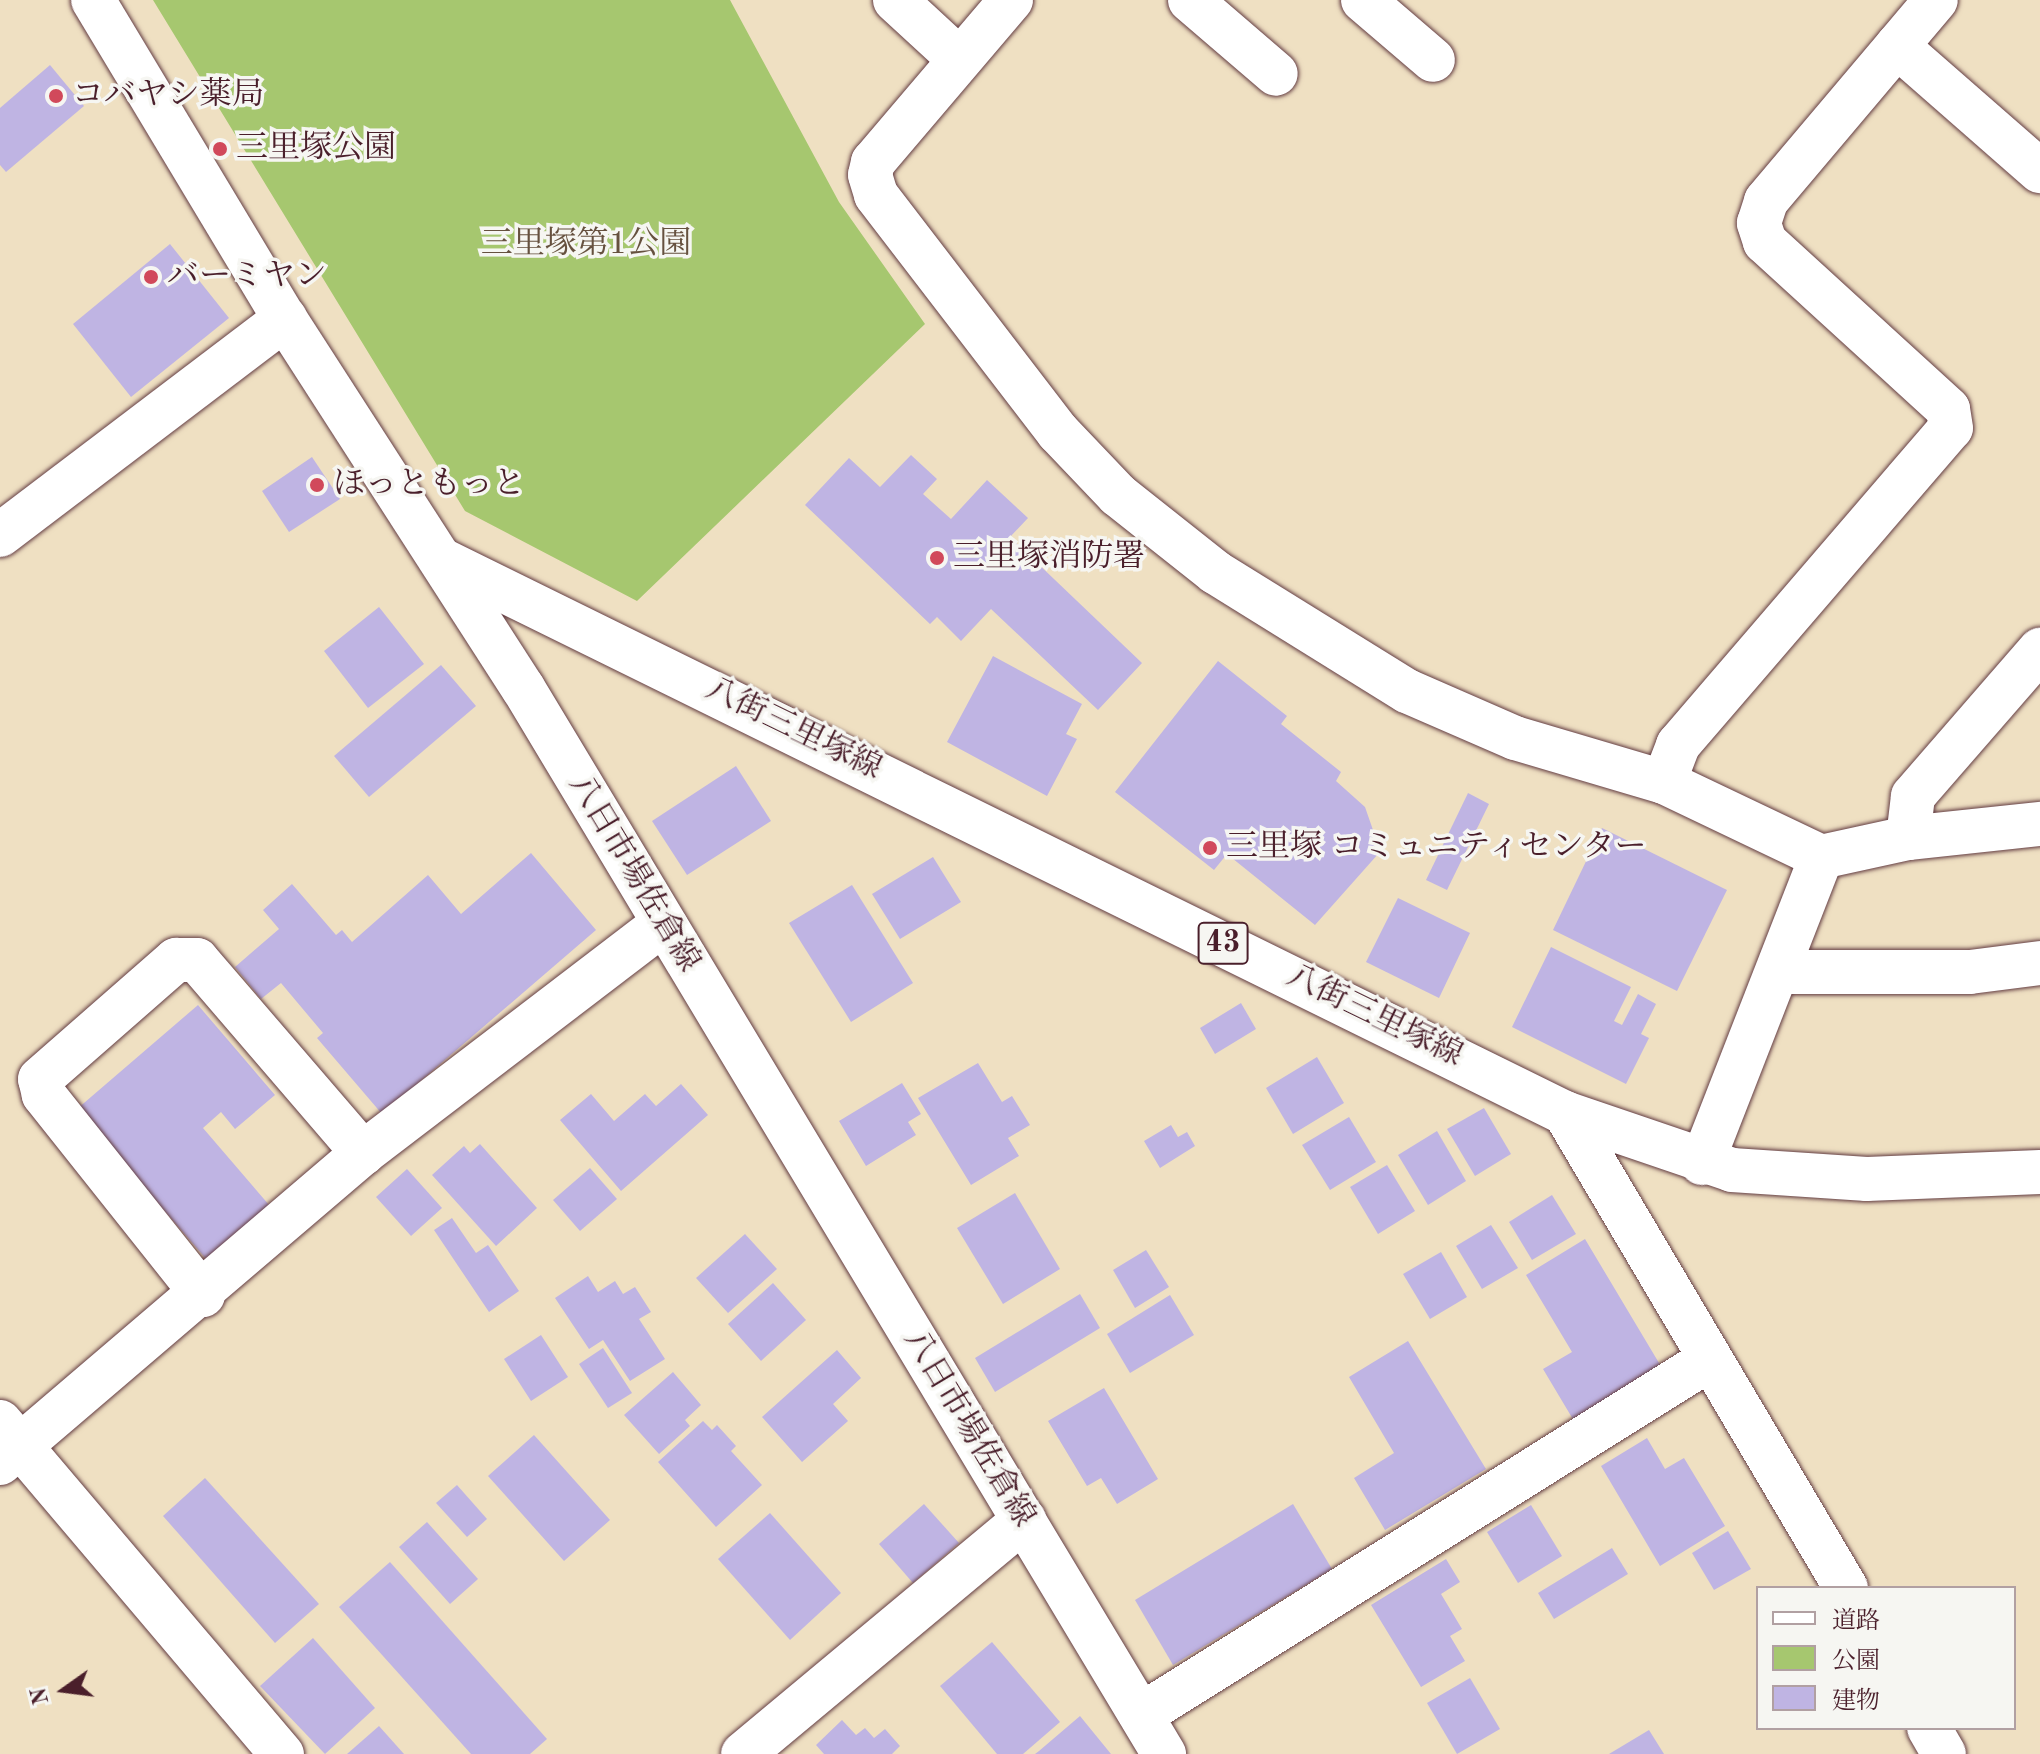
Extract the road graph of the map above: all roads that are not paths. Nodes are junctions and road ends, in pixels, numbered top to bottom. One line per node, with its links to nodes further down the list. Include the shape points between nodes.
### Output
1 (93, 0): 12 (street, 八日市場佐倉線)
2 (895, 0): 8 (street)
3 (1011, 0): 8 (street)
4 (1190, 0): 10 (street)
5 (1363, 0): 9 (street)
6 (1936, 0): 7 (street)
7 (1897, 46): 11 (street); 16 (street, via 1766,201 1759,223 1765,242 1948,409 1951,428 1678,745)
8 (960, 60): 16 (street, via 873,162 870,175 876,195 1011,375 1118,495 1215,572 1407,691 1515,738)
9 (1433, 60)
10 (1276, 74)
11 (2040, 171)
12 (285, 319): 13 (street); 14 (street, 八日市場佐倉線)
13 (0, 535)
14 (444, 561): 20 (street, 八日市場佐倉線); 23 (street, 八街三里塚線 / 43)
15 (2040, 650): 18 (street, via 1913,796)
16 (1664, 782): 19 (street)
17 (2040, 824): 18 (street)
18 (1908, 838): 19 (street)
19 (1821, 857): 22 (street)
20 (663, 924): 24 (street); 30 (street, 八日市場佐倉線)
21 (2040, 963): 22 (street, via 1970,972)
22 (1778, 972): 25 (street)
23 (1565, 1113): 25 (street, 八街三里塚線 / 43); 28 (street)
24 (363, 1153): 27 (street); 27 (street, via 197,960 176,960 40,1079 44,1095)
25 (1702, 1163): 26 (street, 八街三里塚線 / 43, via 1852,1178)
26 (2040, 1172)
27 (203, 1295): 29 (street)
28 (1710, 1359): 31 (street); 32 (street)
29 (7, 1443): 34 (street)
30 (1024, 1520): 32 (street, 八日市場佐倉線); 35 (street)
31 (1845, 1586)
32 (1141, 1715): 36 (street, 八日市場佐倉線)
33 (1930, 1730): 37 (street)
34 (282, 1754)
35 (743, 1754)
36 (1164, 1754)
37 (1944, 1754)

